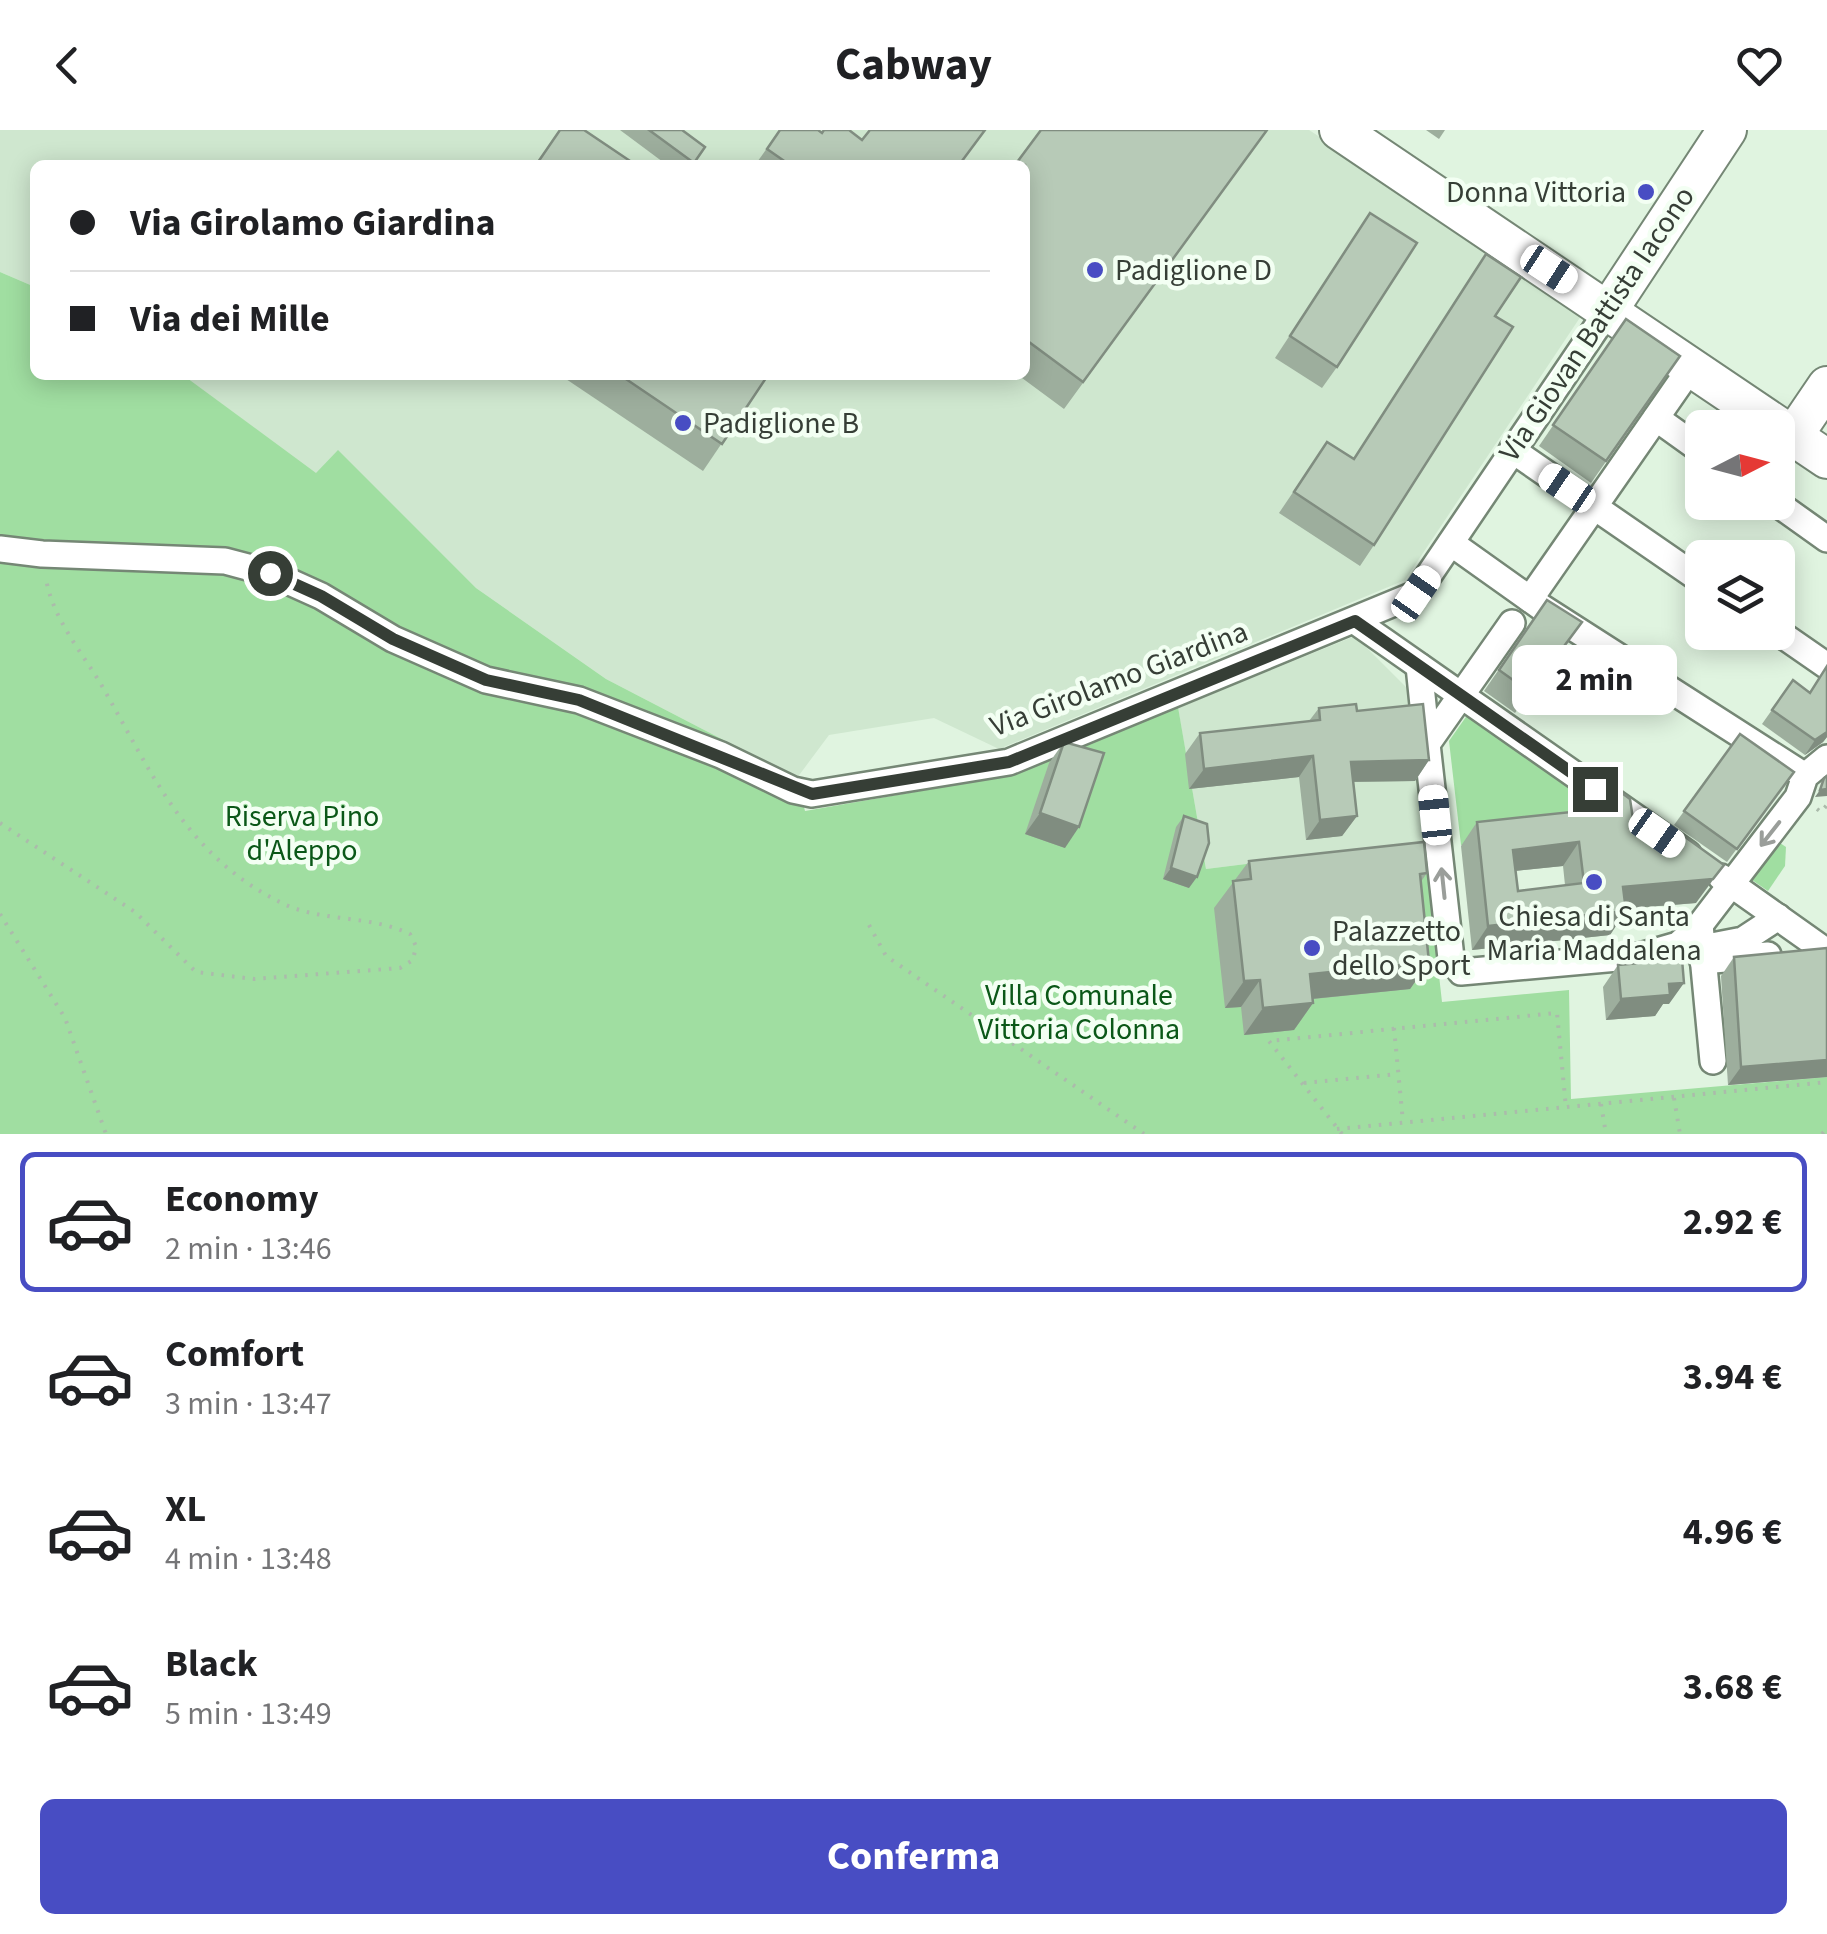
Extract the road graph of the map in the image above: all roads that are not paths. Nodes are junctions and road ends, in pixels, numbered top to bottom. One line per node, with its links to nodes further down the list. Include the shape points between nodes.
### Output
1 (1339, 130): 3 (main road)
2 (1726, 130): 3 (main road, Via Giovan Battista Iacono)
3 (1609, 309): 4 (main road); 11 (street, Via Giovan Battista Iacono)
4 (1692, 366): 6 (main road); 7 (street)
5 (1827, 386): 8 (main road)
6 (1755, 410)
7 (1656, 418): 10 (street); 13 (street)
8 (1795, 433)
9 (1795, 437): 12 (main road)
10 (1685, 439)
11 (1512, 450): 13 (street); 16 (street, Via Giovan Battista Iacono)
12 (1827, 458)
13 (1594, 506): 18 (street); 19 (street)
14 (1795, 516): 15 (street)
15 (1827, 539)
16 (1451, 544): 19 (street); 20 (street, Via Girolamo Giardina, via 1416,594)
17 (0, 548): 20 (street, Via Girolamo Giardina, via 226,561 270,573 486,680 579,700 812,794 1009,762)
18 (1685, 569)
19 (1536, 604): 28 (street)
20 (1351, 622): 23 (street)
21 (1512, 622): 25 (street)
22 (1795, 644): 24 (street)
23 (1419, 666): 25 (street); 26 (street)
24 (1827, 666)
25 (1462, 702): 26 (street); 29 (street)
26 (1428, 744): 31 (street, one-way to 26, via 1461,972 1451,958)
27 (1827, 758): 28 (street)
28 (1802, 774): 29 (street, one-way to 29, via 1798,797)
29 (1725, 881): 30 (street); 31 (street)
30 (1778, 917): 31 (street, via 1743,940); 32 (street)
31 (1702, 945): 32 (street); 33 (street)
32 (1825, 951)
33 (1713, 1060)

